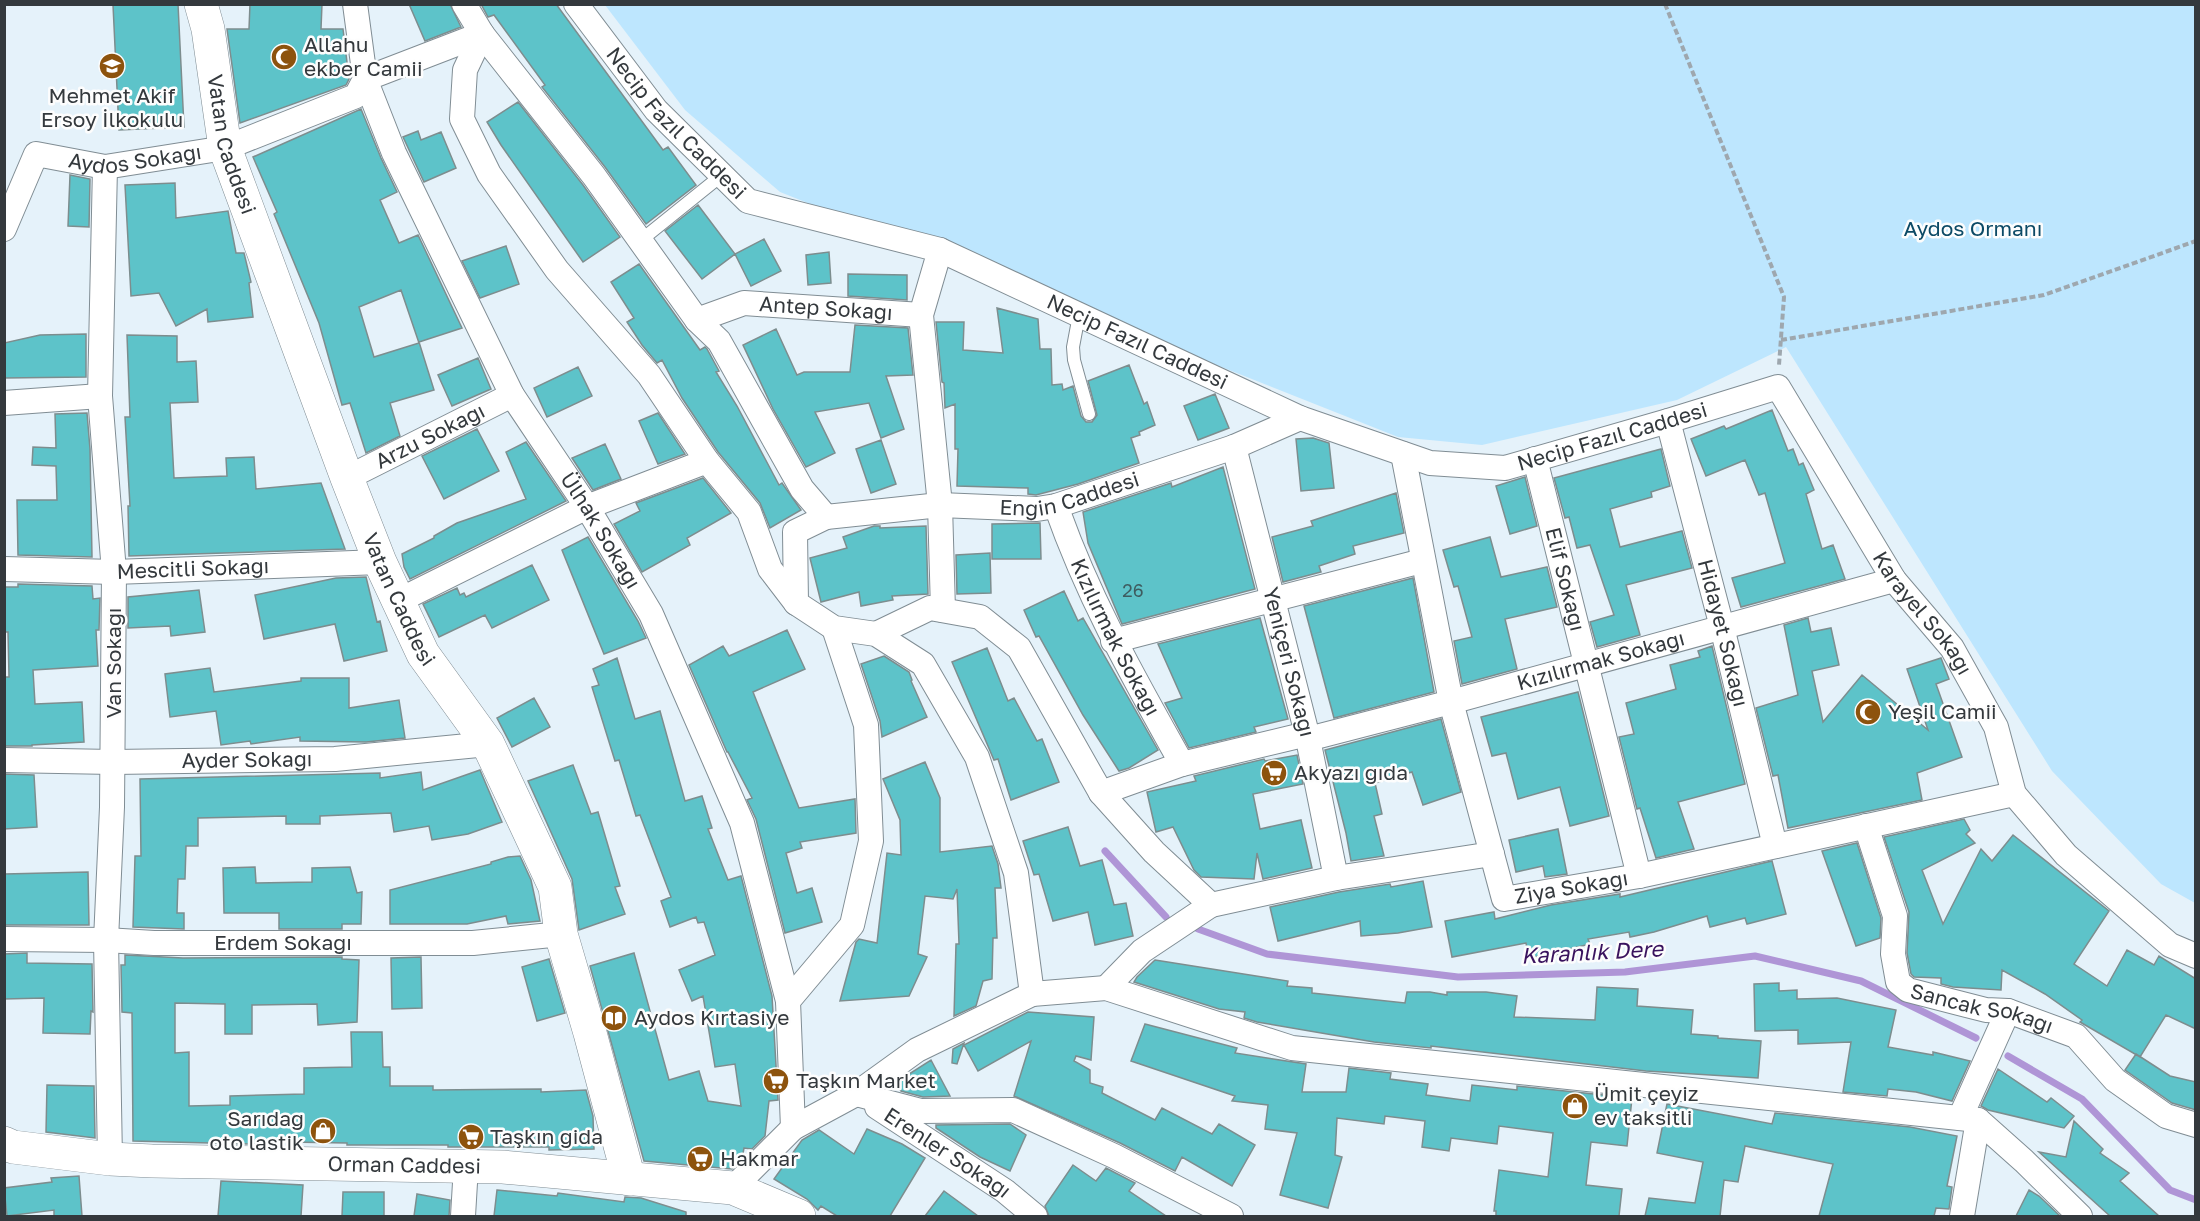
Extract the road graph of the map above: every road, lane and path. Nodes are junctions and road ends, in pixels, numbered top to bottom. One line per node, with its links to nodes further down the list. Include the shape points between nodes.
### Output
1 (201, 4): 8 (street, Vatan Caddesi)
2 (355, 4): 7 (street, Ülhak Sokağı)
3 (464, 4): 6 (street)
4 (576, 4): 10 (street, Necip Fazıl Caddesi, via 656,110)
5 (1665, 4): 18 (path, via 1784,297)
6 (483, 34): 7 (street); 12 (street); 29 (street, via 465,70 462,119 489,174 557,270 649,375)
7 (365, 79): 8 (street, Aydos Sokağı, via 356,96); 20 (street, Ülhak Sokağı, via 394,153)
8 (225, 148): 9 (street, Aydos Sokağı); 30 (street, Vatan Caddesi)
9 (105, 167): 11 (street, Aydos Sokağı, via 36,154); 21 (street, Van Sokağı)
10 (722, 176): 12 (lane); 14 (street, Necip Fazıl Caddesi, via 748,201)
11 (4, 229)
12 (640, 241): 17 (street)
13 (2196, 241): 18 (path, via 2044,295)
14 (940, 250): 15 (street); 16 (street, Necip Fazıl Caddesi)
15 (921, 315): 17 (street, Antep Sokağı, via 744,303); 31 (street)
16 (1079, 315): 23 (lane, via 1074,360); 24 (street, Necip Fazıl Caddesi)
17 (697, 320): 34 (street, via 719,341 802,489)
18 (1781, 340): 19 (path)
19 (1778, 387): 25 (street, Necip Fazıl Caddesi); 39 (street, Karayel Sokağı)
20 (512, 395): 30 (street, Arzu Sokağı); 33 (street, Ülhak Sokağı)
21 (100, 396): 22 (street); 38 (street, Van Sokağı)
22 (4, 403)
23 (1089, 414)
24 (1300, 418): 26 (street, Engin Caddesi); 27 (street, Necip Fazıl Caddesi)
25 (1668, 421): 28 (street, Necip Fazıl Caddesi); 44 (street, Hidayet Sokağı)
26 (1234, 447): 32 (street, Engin Caddesi); 40 (street, Yeniçeri Sokağı)
27 (1403, 454): 28 (street, Necip Fazıl Caddesi, via 1430,463 1505,468); 35 (street, Ziya Sokağı)
28 (1535, 459): 48 (street, Elif Sokağı)
29 (707, 461): 33 (street); 42 (street, via 749,512 770,569)
30 (347, 478): 36 (street, Vatan Caddesi)
31 (940, 504): 32 (street, Engin Caddesi, via 1037,509); 34 (street, Engin Caddesi); 43 (street)
32 (1056, 506): 47 (street, Kızılırmak Sokağı)
33 (587, 507): 41 (street); 69 (street, Ülhak Sokağı, via 651,614 742,823)
34 (826, 517): 42 (street, Engin Caddesi, via 795,532)
35 (1422, 561): 40 (street); 49 (street, Ziya Sokağı)
36 (380, 562): 38 (street, Mescitli Sokağı); 41 (street, Vatan Caddesi)
37 (4, 569): 38 (street, Mescitli Sokağı)
38 (114, 572): 53 (street, Van Sokağı)
39 (1894, 579): 44 (street, Kızılırmak Sokağı); 56 (street, Karayel Sokağı, via 1952,648 1996,727)
40 (1273, 600): 47 (street); 50 (street, Yeniçeri Sokağı)
41 (398, 601): 51 (street, Vatan Caddesi, via 423,654)
42 (796, 603): 45 (street)
43 (943, 610): 46 (street, via 930,608); 55 (street, via 980,617 1019,648)
44 (1722, 627): 48 (street, Kızılırmak Sokağı); 58 (street, Hidayet Sokağı)
45 (834, 628): 46 (street); 69 (street, via 866,726 871,841 852,925)
46 (876, 634): 68 (street, via 923,664 977,757 1016,873)
47 (1113, 641): 54 (street, Kızılırmak Sokağı)
48 (1587, 664): 49 (street, Kızılırmak Sokağı); 60 (street, Elif Sokağı)
49 (1451, 702): 50 (street, Kızılırmak Sokağı); 59 (street, Ziya Sokağı)
50 (1308, 737): 54 (street, Kızılırmak Sokağı); 61 (street, Yeniçeri Sokağı)
51 (488, 744): 53 (street, Ayder Sokağı, via 335,759); 63 (street, Vatan Caddesi, via 555,887)
52 (4, 760): 53 (street, Ayder Sokağı)
53 (113, 762): 65 (street, Van Sokağı)
54 (1182, 764): 55 (street, Kızılırmak Sokağı)
55 (1101, 793): 62 (street, via 1154,852)
56 (2014, 794): 57 (street, Ziya Sokağı); 66 (street, Karayel Sokağı, via 2066,855 2170,945)
57 (1866, 826): 58 (street, Ziya Sokağı); 70 (street, Sancak Sokağı, via 1895,916 1893,954 1898,982 1908,990 1986,1010)
58 (1775, 846): 60 (street, Ziya Sokağı)
59 (1492, 854): 60 (street, Ziya Sokağı, via 1504,900); 61 (street)
60 (1639, 876)
61 (1336, 878): 62 (street)
62 (1211, 905): 67 (street, via 1142,951)
63 (561, 934): 65 (street, Erdem Sokağı, via 473,943); 78 (street, Vatan Caddesi)
64 (4, 939): 65 (street, Erdem Sokağı)
65 (106, 940): 76 (street, Van Sokağı)
66 (2196, 956)
67 (1106, 988): 68 (street); 72 (street, via 1292,1048)
68 (1032, 994): 71 (street, via 917,1050)
69 (788, 1001): 74 (street, Ülhak Sokağı)
70 (2008, 1011): 72 (street); 73 (street, Sancak Sokağı, via 2076,1036 2115,1080 2166,1116)
71 (856, 1094): 74 (street); 82 (street, Erenler Sokağı, via 1005,1191); 83 (street, via 921,1111 1013,1110)
72 (1969, 1119): 84 (street); 85 (street, via 2024,1161)
73 (2196, 1125)
74 (793, 1128): 79 (street)
75 (4, 1143): 76 (street, Orman Caddesi)
76 (110, 1159): 77 (street, Orman Caddesi)
77 (466, 1166): 78 (street, Orman Caddesi); 80 (street)
78 (628, 1179): 79 (street, Orman Caddesi)
79 (733, 1188): 81 (street, Orman Caddesi)
80 (463, 1216)
81 (799, 1216)
82 (1035, 1216)
83 (1231, 1216)
84 (1962, 1216)
85 (2080, 1216)

